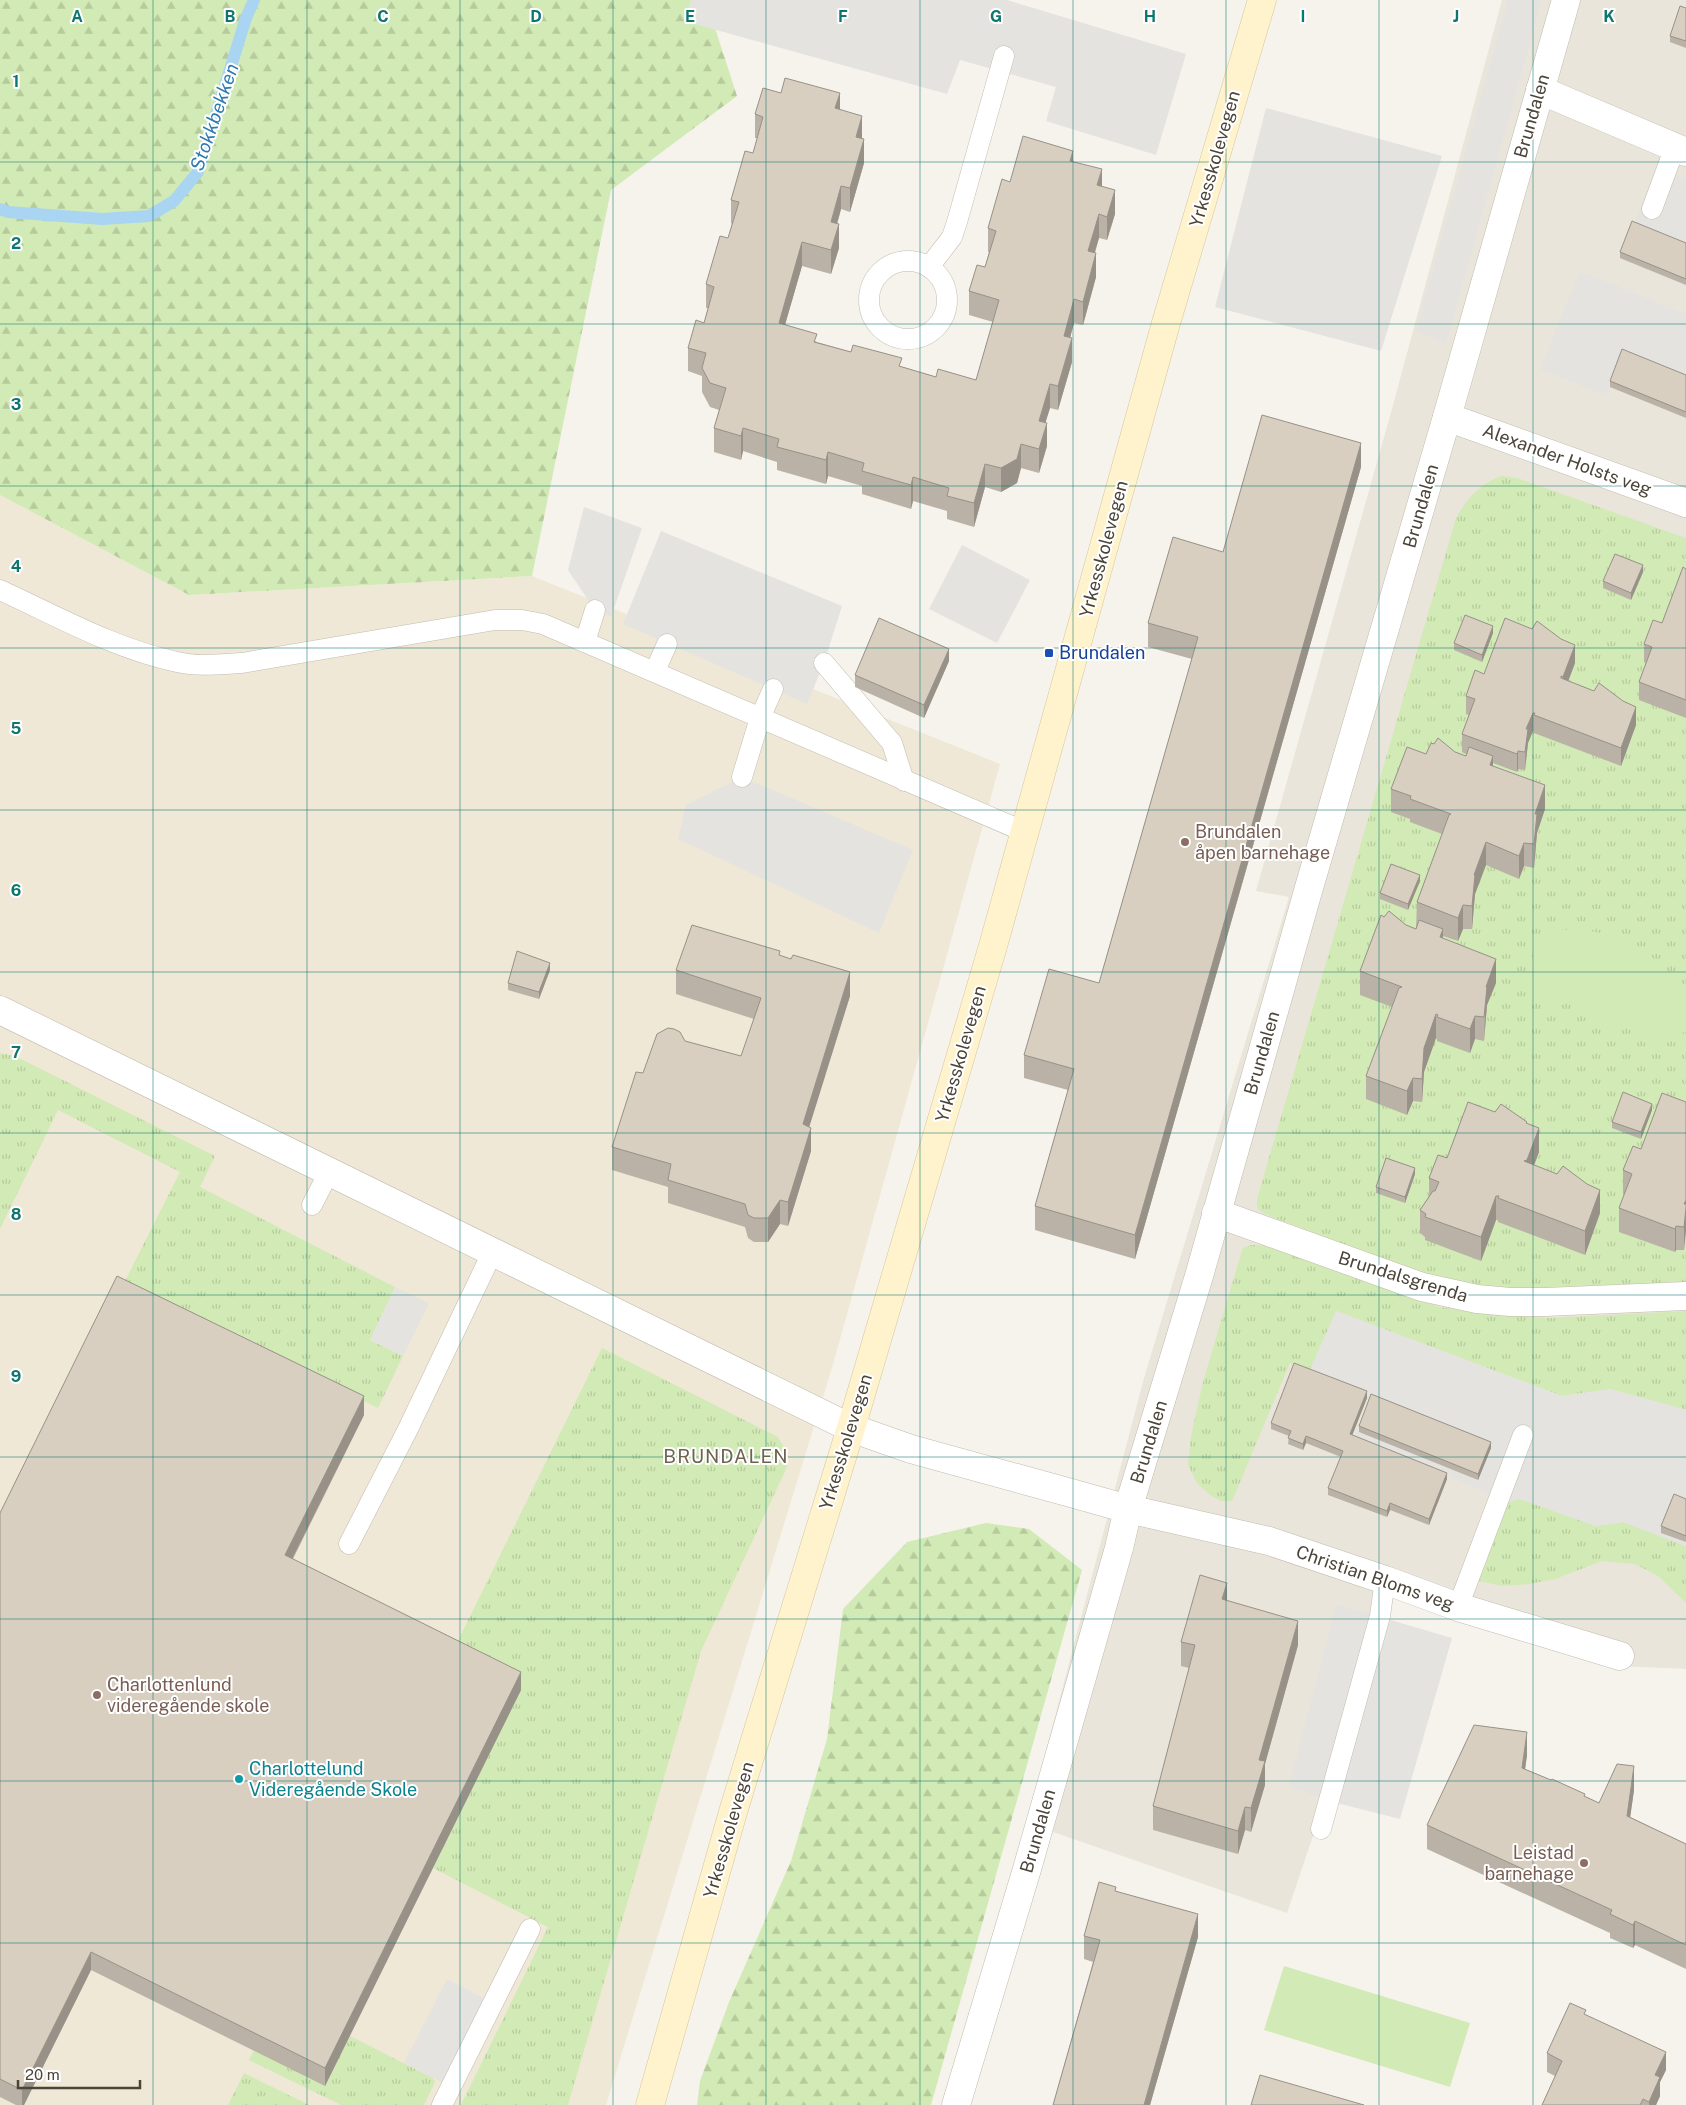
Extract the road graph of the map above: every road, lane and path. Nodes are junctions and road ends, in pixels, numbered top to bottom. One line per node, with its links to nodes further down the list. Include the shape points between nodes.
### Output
1 (1262, 0): 20 (street, Yrkesskolevegen, via 1166,322)
2 (1566, 0): 4 (street, Brundalen)
3 (1004, 56): 7 (lane, via 952,237)
4 (1540, 90): 5 (street); 8 (street, Brundalen)
5 (1681, 149): 6 (lane)
6 (1652, 209)
7 (929, 267)
8 (1447, 417): 9 (street, Alexander Holsts veg); 24 (street, Brundalen)
9 (1686, 503)
10 (0, 590): 12 (lane, via 131,650 208,665 242,663 495,620 543,624)
11 (596, 610): 12 (lane)
12 (585, 642): 15 (lane)
13 (667, 644): 15 (lane)
14 (824, 663): 19 (lane, via 892,743)
15 (655, 671): 17 (lane)
16 (773, 689): 17 (lane)
17 (760, 718): 18 (lane); 19 (lane)
18 (742, 777)
19 (904, 781): 20 (lane)
20 (1025, 832): 27 (street, Yrkesskolevegen)
21 (0, 1010): 22 (street, Christian Bloms veg)
22 (329, 1172): 23 (lane); 25 (street, Christian Bloms veg)
23 (312, 1205)
24 (1216, 1213): 26 (street, Brundalsgrenda, via 1422,1287 1477,1299 1545,1302); 29 (street, Brundalen)
25 (492, 1253): 27 (street, Christian Bloms veg); 30 (lane)
26 (1686, 1296)
27 (851, 1428): 29 (street, Christian Bloms veg, via 911,1449); 37 (street, Yrkesskolevegen, via 733,1812)
28 (1523, 1435): 32 (lane)
29 (1128, 1509): 31 (street, Christian Bloms veg, via 1270,1541); 38 (street, Brundalen, via 1027,1869)
30 (349, 1544)
31 (1385, 1580): 32 (street, Christian Bloms veg); 34 (lane, via 1380,1616)
32 (1458, 1607): 33 (street, Christian Bloms veg)
33 (1620, 1656)
34 (1321, 1829)
35 (530, 1929): 36 (lane)
36 (442, 2105)
37 (650, 2105)
38 (956, 2105)

